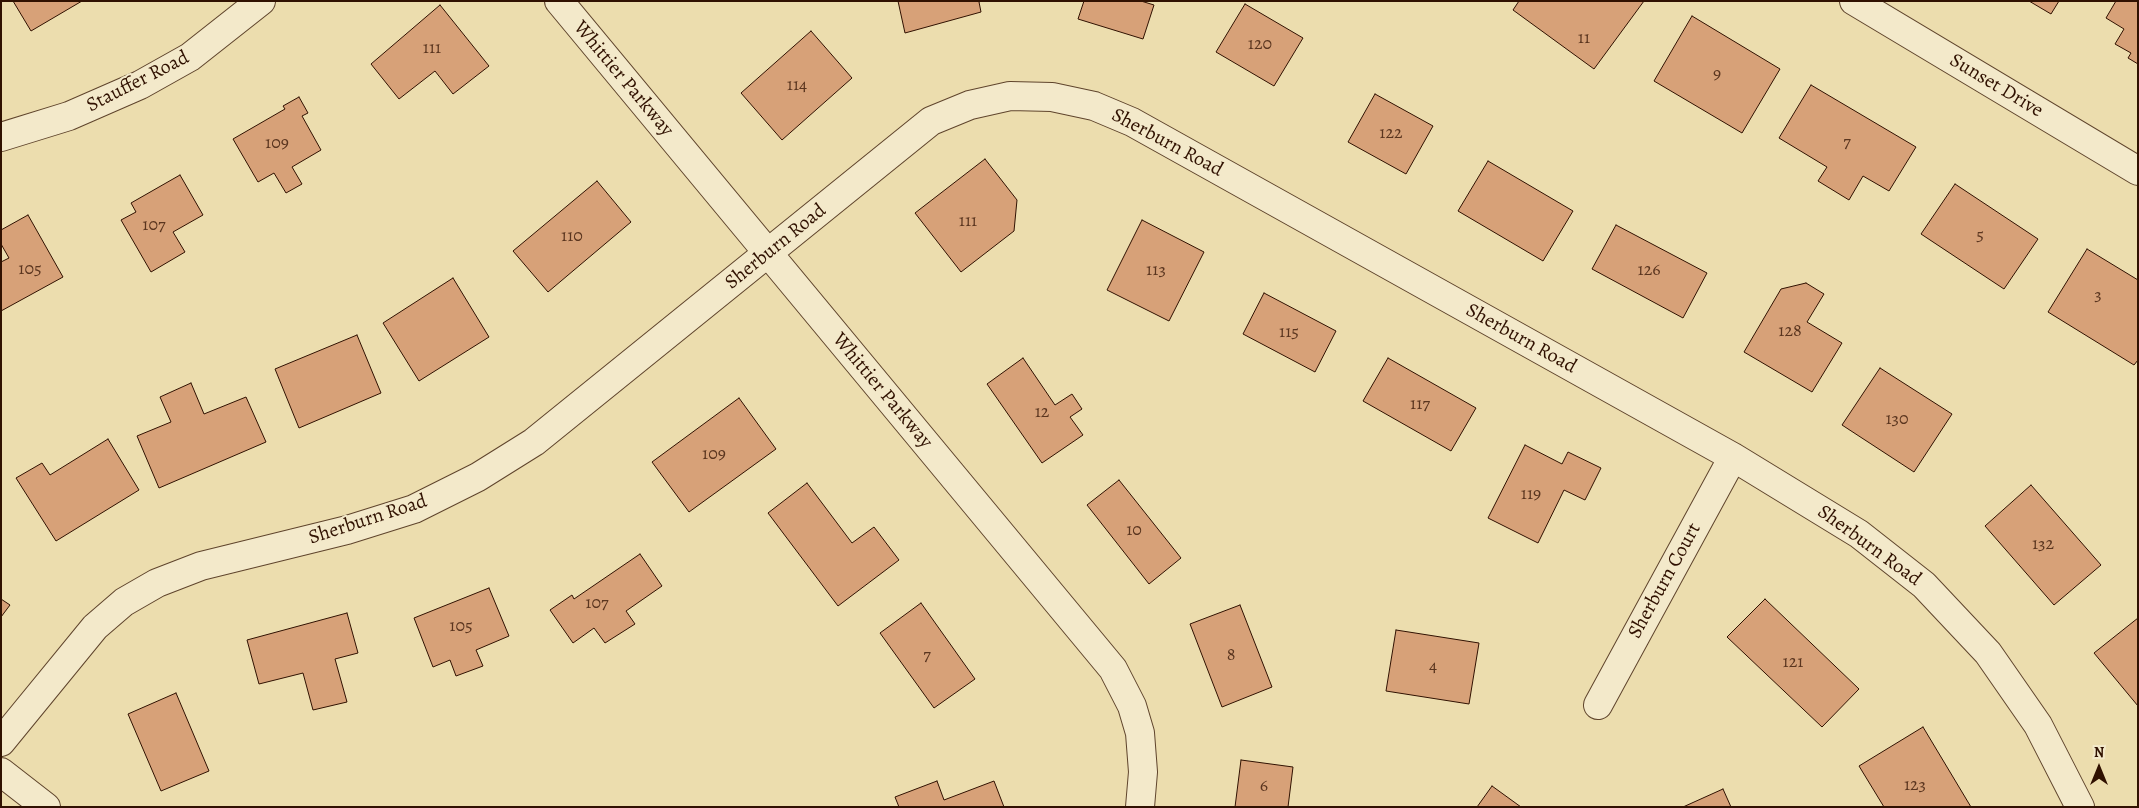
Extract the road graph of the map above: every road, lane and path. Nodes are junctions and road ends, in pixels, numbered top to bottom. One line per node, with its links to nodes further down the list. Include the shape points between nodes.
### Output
1 (261, 1): 4 (street, Stauffer Road, via 190,57 140,85 69,116)
2 (559, 1): 6 (street, Whittier Parkway)
3 (1854, 1): 5 (street, Sunset Drive)
4 (1, 137)
5 (2138, 172)
6 (768, 254): 7 (street, Sherburn Road, via 931,121 970,105 1010,96 1052,97 1094,106 1132,122); 9 (street, Sherburn Road, via 534,442 478,477 414,509 347,530 201,566 157,583 124,602 95,627); 12 (street, Whittier Parkway, via 1113,669 1132,706 1140,733)
7 (1732, 457): 8 (street, Sherburn Court); 13 (street, Sherburn Road, via 1859,534 1924,585 1988,653 2038,725)
8 (1598, 705)
9 (1, 742)
10 (1, 772): 11 (street)
11 (46, 807)
12 (1140, 807)
13 (2080, 807)

